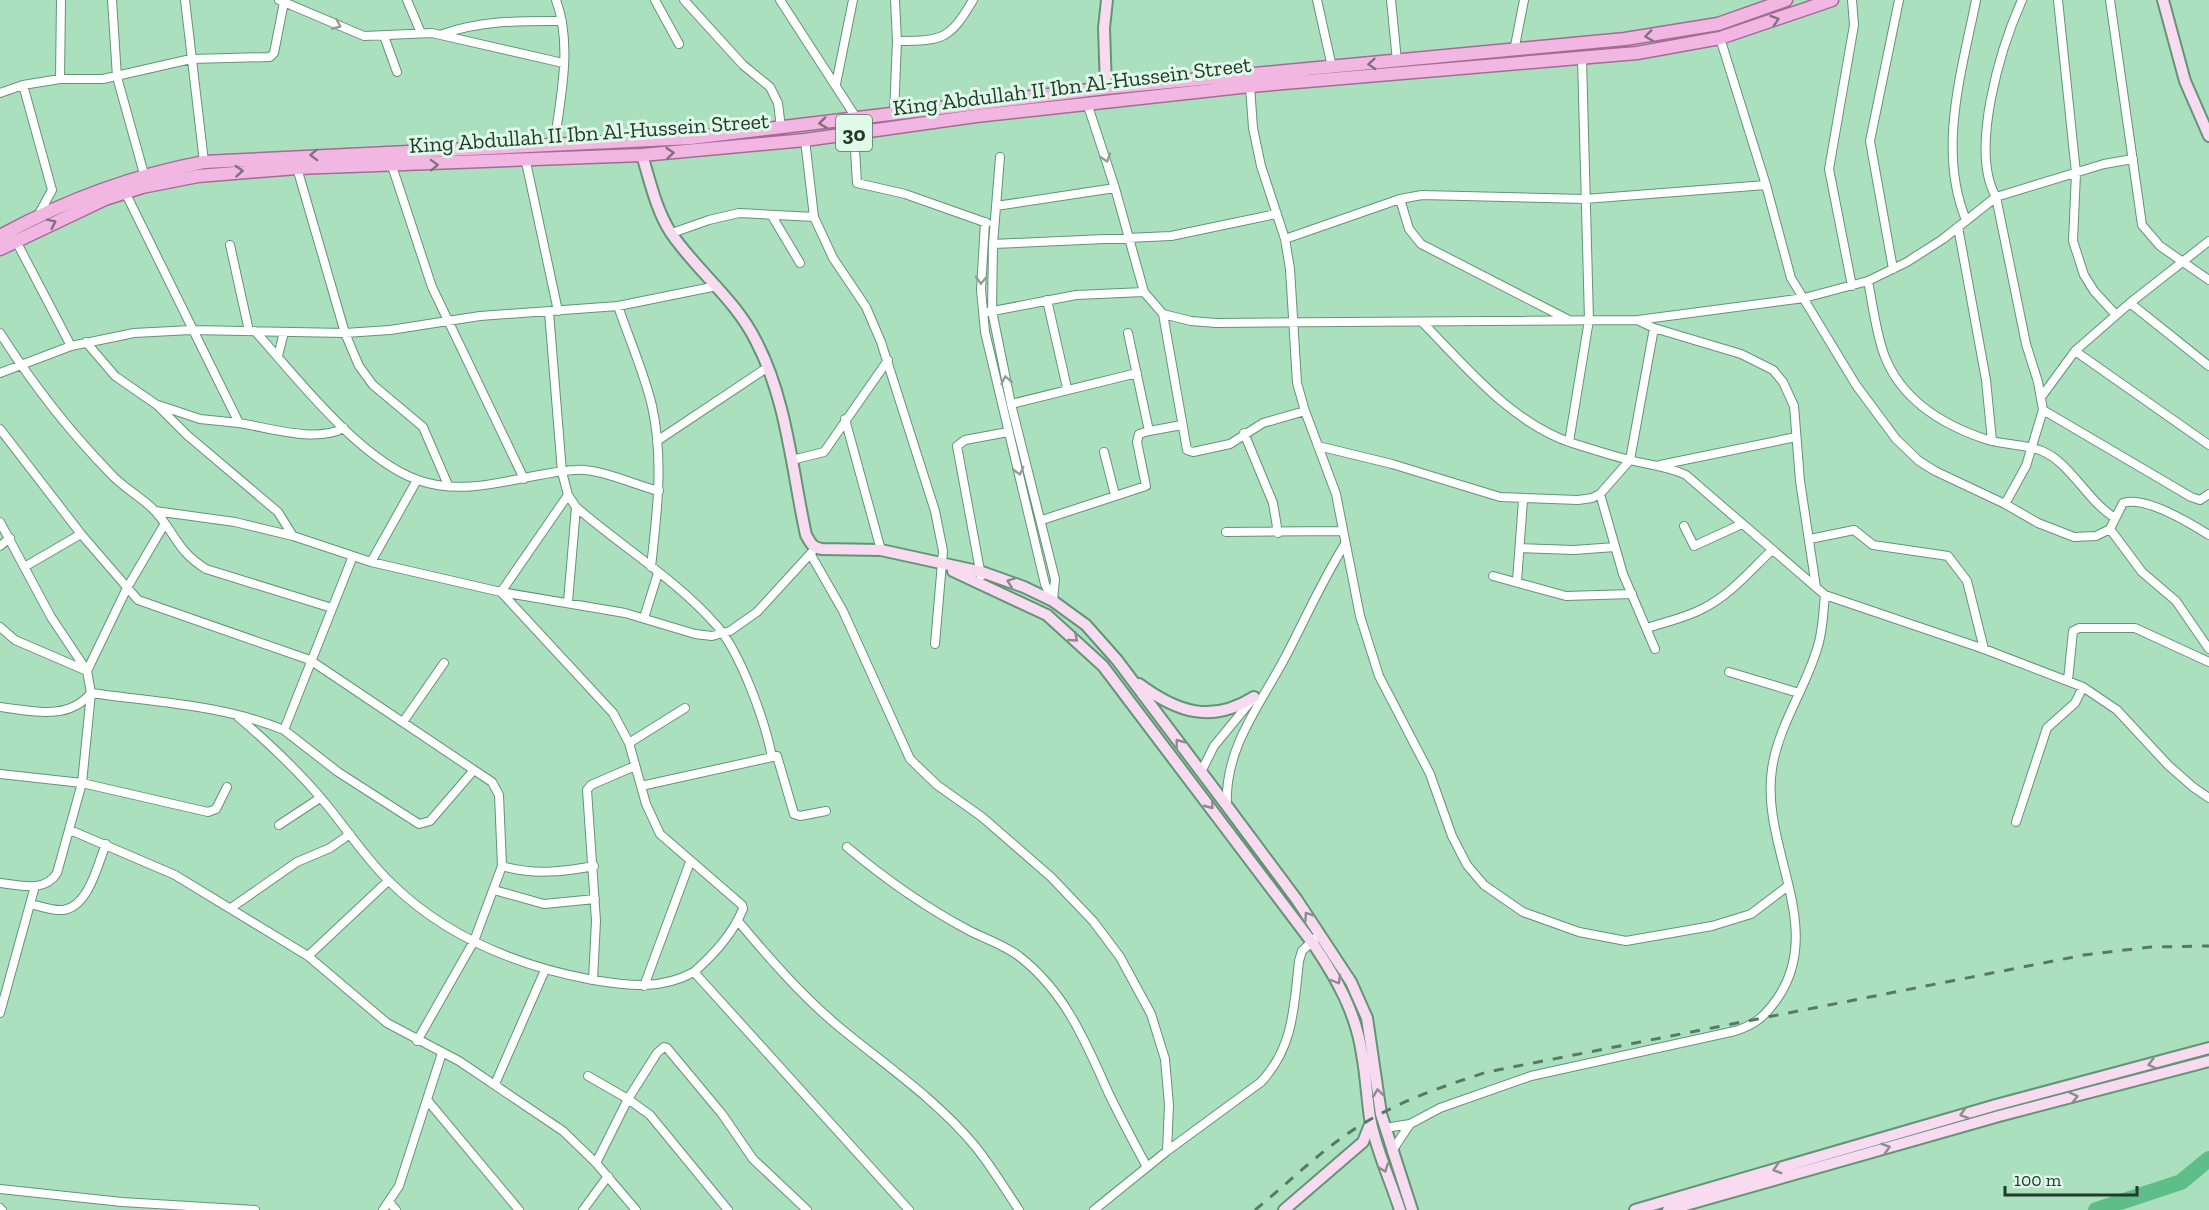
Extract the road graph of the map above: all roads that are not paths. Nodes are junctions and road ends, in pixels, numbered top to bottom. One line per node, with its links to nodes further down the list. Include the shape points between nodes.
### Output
1 (61, 0): 43 (street)
2 (112, 0): 42 (street)
3 (185, 0): 35 (street)
4 (408, 0): 27 (street)
5 (556, 0): 26 (street)
6 (655, 0): 32 (street)
7 (684, 0): 52 (street, via 743,65 770,87 778,103)
8 (780, 0): 44 (street)
9 (853, 0): 44 (street)
10 (895, 0): 31 (street)
11 (973, 0): 31 (street, via 951,33 932,39)
12 (1107, 0): 47 (street)
13 (1317, 0): 40 (street)
14 (1391, 0): 37 (street)
15 (1524, 0): 33 (street)
16 (1832, 0): 30 (main road, King Abdullah II Ibn Al-Hussein Street / 30, one-way to 16)
17 (1852, 0): 100 (street, via 1854,25 1828,170)
18 (1899, 0): 96 (street, via 1870,141)
19 (1976, 0): 81 (street, via 1953,121 1956,175)
20 (2022, 0): 73 (street, via 1990,103 1986,129 1988,174)
21 (2058, 0): 68 (street)
22 (2110, 0): 61 (street)
23 (2163, 0): 54 (street, via 2185,81)
24 (281, 1): 29 (street, one-way to 29, via 364,36); 35 (street, via 271,56)
25 (1783, 1): 33 (main road, King Abdullah II Ibn Al-Hussein Street / 30, one-way to 33, via 1707,26)
26 (562, 21): 28 (street, via 501,21); 39 (street)
27 (422, 33): 28 (street); 29 (street)
28 (443, 34): 39 (street, via 495,50)
29 (384, 36): 41 (street)
30 (1720, 38): 34 (main road, King Abdullah II Ibn Al-Hussein Street / 30); 70 (street)
31 (897, 41): 50 (street)
32 (680, 44)
33 (1515, 51): 36 (main road, King Abdullah II Ibn Al-Hussein Street / 30)
34 (1582, 58): 36 (main road, King Abdullah II Ibn Al-Hussein Street / 30); 75 (street)
35 (191, 59): 42 (street); 62 (street)
36 (1489, 59): 38 (main road, King Abdullah II Ibn Al-Hussein Street / 30)
37 (1397, 61): 38 (main road, King Abdullah II Ibn Al-Hussein Street / 30); 40 (main road, King Abdullah II Ibn Al-Hussein Street / 30, one-way to 40)
38 (1455, 62): 46 (main road, King Abdullah II Ibn Al-Hussein Street / 30)
39 (563, 63): 56 (street)
40 (1332, 67): 47 (main road, King Abdullah II Ibn Al-Hussein Street / 30)
41 (397, 72)
42 (117, 77): 43 (street); 69 (street)
43 (60, 79): 45 (street)
44 (836, 84): 51 (street)
45 (23, 85): 48 (street); 78 (street, via 52,190)
46 (1250, 86): 49 (main road, King Abdullah II Ibn Al-Hussein Street / 30); 77 (street, via 1253,128)
47 (1106, 88): 50 (main road, King Abdullah II Ibn Al-Hussein Street / 30)
48 (0, 93)
49 (1087, 103): 53 (main road, King Abdullah II Ibn Al-Hussein Street / 30); 71 (street, one-way to 71)
50 (894, 114): 51 (main road, King Abdullah II Ibn Al-Hussein Street / 30)
51 (857, 119): 52 (main road, King Abdullah II Ibn Al-Hussein Street / 30, one-way to 52)
52 (781, 128): 56 (main road, King Abdullah II Ibn Al-Hussein Street / 30, via 656,142)
53 (854, 133): 55 (main road, King Abdullah II Ibn Al-Hussein Street / 30); 82 (street, via 857,183)
54 (2209, 136)
55 (805, 140): 59 (main road, King Abdullah II Ibn Al-Hussein Street / 30, one-way to 55); 80 (street)
56 (555, 146): 57 (main road, King Abdullah II Ibn Al-Hussein Street / 30)
57 (366, 153): 58 (main road, King Abdullah II Ibn Al-Hussein Street / 30); 66 (main road)
58 (351, 154): 62 (main road, King Abdullah II Ibn Al-Hussein Street / 30, one-way to 62); 65 (main road)
59 (642, 156): 63 (main road, King Abdullah II Ibn Al-Hussein Street / 30); 85 (street)
60 (1000, 157): 76 (street)
61 (2133, 159): 68 (street); 94 (street, via 2145,230)
62 (204, 162): 69 (main road, King Abdullah II Ibn Al-Hussein Street / 30)
63 (526, 162): 64 (main road, King Abdullah II Ibn Al-Hussein Street / 30, one-way to 63); 106 (street)
64 (392, 166): 66 (main road, King Abdullah II Ibn Al-Hussein Street / 30); 112 (street, via 424,269)
65 (352, 167): 66 (main road, King Abdullah II Ibn Al-Hussein Street / 30); 67 (main road, King Abdullah II Ibn Al-Hussein Street / 30)
66 (367, 167)
67 (297, 168): 72 (main road, King Abdullah II Ibn Al-Hussein Street / 30, one-way to 67, via 198,176); 123 (street)
68 (2076, 173): 73 (street); 111 (street, via 2076,253 2094,291)
69 (144, 174): 78 (main road, King Abdullah II Ibn Al-Hussein Street / 30, via 91,191)
70 (1766, 185): 75 (street); 102 (street, via 1789,273)
71 (1115, 188): 76 (street); 87 (street)
72 (125, 192): 89 (main road, King Abdullah II Ibn Al-Hussein Street / 30, one-way to 72); 119 (street)
73 (1996, 197): 81 (street); 136 (street, via 2026,345)
74 (1400, 199): 75 (street, via 1442,194); 88 (street); 113 (street, via 1409,229 1421,244)
75 (1585, 199): 114 (street)
76 (996, 206): 83 (street)
77 (1276, 214): 87 (street, via 1194,233); 88 (street)
78 (38, 216): 86 (main road, King Abdullah II Ibn Al-Hussein Street / 30)
79 (772, 216): 80 (street); 85 (street, via 726,215); 95 (street)
80 (814, 217): 129 (street, via 833,258 866,308)
81 (1966, 220): 84 (street)
82 (985, 222): 83 (street); 109 (street, one-way to 109)
83 (994, 225): 91 (street)
84 (1958, 227): 96 (street); 151 (street, via 1987,386)
85 (672, 233): 99 (street)
86 (0, 236)
87 (1130, 238): 91 (street); 101 (street)
88 (1285, 239): 116 (street)
89 (16, 241): 93 (main road, King Abdullah II Ibn Al-Hussein Street / 30); 126 (street)
90 (2209, 241): 94 (street)
91 (993, 244): 107 (street)
92 (230, 245): 120 (street)
93 (0, 249)
94 (2184, 262): 97 (street); 104 (street)
95 (800, 263)
96 (1893, 269): 98 (street)
97 (2209, 280)
98 (1868, 281): 100 (street); 151 (street, via 1885,356 1902,385 1936,418)
99 (717, 286): 105 (street); 132 (street, via 750,329)
100 (1852, 286): 102 (street)
101 (1144, 291): 103 (street); 110 (street)
102 (1804, 298): 115 (street); 170 (street, via 1856,385 1896,439 1935,471)
103 (1047, 300): 107 (street); 135 (street)
104 (2130, 303): 111 (street); 131 (street)
105 (618, 306): 106 (street); 150 (street, via 649,395)
106 (558, 311): 108 (street)
107 (992, 311): 109 (street); 137 (street, one-way to 107)
108 (549, 312): 112 (street); 160 (street)
109 (982, 313): 147 (street)
110 (1163, 314): 116 (street, via 1216,323); 143 (street)
111 (2116, 315): 127 (street)
112 (447, 319): 123 (street, via 390,330); 161 (street)
113 (1568, 320): 114 (street); 117 (street)
114 (1589, 320): 115 (street); 152 (street)
115 (1638, 320): 118 (street)
116 (1293, 322): 117 (street); 140 (street, via 1297,383)
117 (1424, 324): 152 (street, via 1510,408 1530,423)
118 (1654, 328): 149 (street, via 1734,351 1773,370 1791,396); 158 (street)
119 (191, 330): 120 (street); 125 (street, via 134,333); 142 (street)
120 (252, 331): 121 (street); 128 (street)
121 (284, 332): 123 (street); 128 (street)
122 (0, 333): 130 (street)
123 (345, 333): 163 (street, via 366,377 429,435)
124 (1128, 333): 134 (street)
125 (86, 342): 126 (street); 138 (street, via 115,376)
126 (71, 346): 130 (street)
127 (2076, 351): 136 (street); 153 (street)
128 (278, 356): 144 (street)
129 (888, 360): 141 (street); 197 (street, via 935,511 942,546)
130 (21, 365): 133 (street); 172 (street, via 93,456)
131 (2209, 366)
132 (768, 367): 150 (street); 157 (street)
133 (0, 373)
134 (1137, 373): 135 (street); 146 (street)
135 (1067, 388): 137 (street)
136 (2042, 396): 139 (street)
137 (1011, 404): 174 (street)
138 (157, 405): 142 (street, via 200,419); 185 (street, via 278,512)
139 (2043, 410): 155 (street); 166 (street, via 2191,497 2200,500)
140 (1305, 411): 148 (street); 154 (street)
141 (845, 419): 157 (street, via 824,452); 192 (street)
142 (239, 423): 144 (street, via 317,435)
143 (1182, 425): 146 (street); 148 (street, via 1185,448 1192,452 1230,444)
144 (344, 428): 162 (street, via 377,456)
145 (0, 429): 183 (street)
146 (1149, 431): 168 (street, via 1139,434 1137,442 1146,486)
147 (1008, 432): 202 (street, via 965,440 957,446); 209 (street, one-way to 209, via 1045,584)
148 (1244, 433): 182 (street, via 1272,503)
149 (1796, 437): 159 (street); 187 (street)
150 (657, 441): 164 (street)
151 (1992, 441): 155 (street)
152 (1569, 442): 158 (street)
153 (2209, 445)
154 (1318, 446): 169 (street); 180 (street, via 1336,494)
155 (2031, 448): 170 (street, via 2021,478); 173 (street, via 2055,458 2086,494)
156 (1104, 453): 168 (street)
157 (792, 460): 194 (street)
158 (1630, 460): 159 (street); 165 (street)
159 (1660, 465): 176 (street, via 1686,475)
160 (562, 472): 161 (street); 164 (street, via 583,470); 167 (street)
161 (524, 479): 163 (street, via 489,485)
162 (417, 480): 163 (street); 196 (street)
163 (448, 485)
164 (659, 491): 199 (street)
165 (1600, 494): 169 (street, via 1578,500); 190 (street)
166 (2209, 494)
167 (568, 495): 171 (street); 206 (street)
168 (1115, 495): 174 (street)
169 (1523, 500): 191 (street)
170 (2005, 504): 179 (street, via 2074,537 2096,536)
171 (576, 507): 199 (street); 210 (street)
172 (155, 511): 177 (street); 185 (street, via 229,521)
173 (2115, 518): 179 (street); 184 (street, via 2123,503 2138,501)
174 (1042, 520): 209 (street, via 1055,579)
175 (0, 522): 186 (street)
176 (1742, 524): 178 (street, via 1694,546); 193 (street)
177 (164, 525): 205 (street); 211 (street, via 184,553 206,569)
178 (1684, 526)
179 (2110, 529): 220 (street, via 2142,572 2176,601)
180 (1343, 531): 182 (street); 188 (street)
181 (1226, 532): 182 (street)
182 (1278, 533)
183 (81, 534): 198 (street); 205 (street)
184 (2209, 535)
185 (293, 536): 195 (street)
186 (10, 538): 189 (street); 198 (street)
187 (1810, 539): 204 (street); 219 (street, via 1854,530 1873,545 1948,556 1968,581)
188 (1345, 544): 228 (street); 264 (street, via 1360,616 1379,676 1430,774 1467,865 1502,900 1523,912 1579,932 1626,941 1712,926 1751,914)
189 (0, 546)
190 (1615, 547): 191 (street); 207 (street)
191 (1520, 548): 203 (street)
192 (881, 550): 194 (street); 197 (street)
193 (1771, 551): 204 (street); 215 (street, via 1715,602)
194 (812, 552): 216 (street, via 757,612); 294 (street, via 910,759 1051,877 1093,921 1120,957 1151,1014 1165,1059 1169,1104)
195 (352, 556): 196 (street); 211 (street)
196 (371, 562): 206 (street)
197 (938, 563): 202 (street); 217 (street)
198 (26, 566): 224 (street, via 51,617)
199 (651, 567): 200 (street)
200 (658, 573): 213 (street); 216 (street)
201 (1493, 576): 203 (street)
202 (981, 577): 209 (street, one-way to 202, via 1024,586); 212 (street)
203 (1517, 581): 207 (street, via 1570,596)
204 (1816, 587): 208 (street)
205 (127, 588): 221 (street, via 148,606); 224 (street)
206 (501, 592): 210 (street); 238 (street, via 613,713)
207 (1632, 594): 215 (street)
208 (1825, 595): 219 (street); 231 (street, via 1818,648)
209 (1053, 601): 212 (street); 226 (street, via 1086,625)
210 (568, 602): 213 (street)
211 (332, 608): 221 (street)
212 (1047, 615): 245 (street, one-way to 245, via 1103,666)
213 (644, 618): 216 (street, via 695,634)
214 (0, 627): 224 (street, via 15,640)
215 (1647, 628): 218 (street)
216 (723, 634): 239 (street, via 762,716)
217 (935, 644)
218 (1655, 649)
219 (1983, 649): 227 (street)
220 (2209, 649)
221 (310, 660): 236 (street); 237 (street)
222 (2209, 662): 227 (street, via 2135,628 2079,628 2073,631)
223 (444, 663): 236 (street)
224 (87, 671): 230 (street)
225 (1729, 672): 231 (street)
226 (1129, 677): 232 (street, via 1164,703 1198,712 1232,708); 242 (street, one-way to 226)
227 (2068, 680): 229 (street)
228 (1267, 686): 232 (street); 250 (street, via 1229,765)
229 (2083, 687): 249 (street, via 2117,710 2169,765); 252 (street, via 2068,711 2047,728)
230 (91, 693): 233 (street, via 81,705 65,711); 235 (street); 244 (street)
231 (1799, 693): 264 (street, via 1772,765 1769,786 1772,825)
232 (1254, 697): 242 (street, via 1214,746)
233 (0, 707)
234 (685, 708): 238 (street)
235 (237, 716): 237 (street); 248 (street)
236 (403, 722): 241 (street)
237 (284, 730): 241 (street, via 338,772 419,824 430,821)
238 (629, 743): 240 (street)
239 (772, 757): 246 (street); 251 (street, via 780,759 794,814)
240 (635, 766): 246 (street); 260 (street, via 587,790)
241 (474, 770): 259 (street, via 492,782 499,795)
242 (1201, 772): 245 (street); 250 (street)
243 (0, 774): 244 (street)
244 (82, 783): 247 (street, via 208,813 216,809); 254 (street)
245 (1194, 785): 270 (street, one-way to 270)
246 (641, 786): 258 (street, via 660,834)
247 (227, 787)
248 (320, 798): 253 (street); 255 (street)
249 (2209, 798)
250 (1227, 806): 270 (street, one-way to 250)
251 (826, 811)
252 (2016, 822)
253 (279, 825)
254 (70, 830): 256 (street); 263 (street, via 54,878)
255 (350, 834): 261 (street); 268 (street, via 330,848 297,862)
256 (106, 844): 267 (street, via 86,893 75,905 59,910); 268 (street, via 175,875)
257 (847, 847): 298 (street, via 923,903 1012,952 1034,969 1063,1000 1089,1045)
258 (690, 862): 269 (street, via 742,905); 276 (street)
259 (502, 866): 260 (street, via 525,872); 265 (street)
260 (594, 866): 266 (street)
261 (388, 881): 271 (street, via 432,918); 272 (street)
262 (0, 883): 263 (street)
263 (35, 886): 267 (street)
264 (1788, 886): 290 (street, via 1797,932 1794,966 1778,998 1762,1019 1751,1026 1532,1076 1440,1108)
265 (494, 890): 266 (street, via 544,904); 271 (street)
266 (595, 898): 275 (street)
267 (30, 904): 277 (street)
268 (231, 908): 272 (street)
269 (738, 921): 274 (street, via 714,954); 312 (street, via 773,964 813,1003 902,1076 975,1146)
270 (1316, 938): 287 (street, one-way to 270, via 1367,1018 1351,982); 289 (street, one-way to 289, via 1352,1011); 294 (street, via 1302,951 1293,1023 1271,1072)
271 (474, 941): 273 (street); 278 (street)
272 (308, 956): 278 (street, via 387,1023)
273 (545, 970): 275 (street); 283 (street)
274 (694, 972): 276 (street, via 674,981); 311 (street)
275 (593, 980): 276 (street)
276 (644, 986)
277 (0, 1013)
278 (417, 1041): 280 (street)
279 (2209, 1048): 286 (street, one-way to 286)
280 (442, 1053): 283 (street); 285 (street)
281 (2209, 1061): 288 (street, one-way to 281)
282 (588, 1076): 284 (street)
283 (495, 1084): 297 (street, via 556,1126)
284 (628, 1099): 297 (street); 309 (street, via 650,1115); 310 (street, via 657,1053 668,1048 753,1159)
285 (428, 1101): 301 (street); 306 (street)
286 (1996, 1105): 288 (street); 296 (street, one-way to 296)
287 (1382, 1116): 289 (street); 291 (street)
288 (2000, 1116): 296 (street, one-way to 288)
289 (1371, 1121): 292 (street); 293 (street)
290 (1410, 1124): 291 (street); 295 (street)
291 (1385, 1128): 295 (street)
292 (1359, 1146): 293 (street); 314 (street)
293 (1377, 1148): 315 (street, one-way to 315)
294 (1167, 1151): 298 (street)
295 (1392, 1151): 316 (street)
296 (1836, 1157): 317 (street, one-way to 317); 318 (street)
297 (596, 1163): 299 (street)
298 (1147, 1167): 313 (street)
299 (608, 1176): 307 (street); 308 (street)
300 (0, 1189): 302 (street)
301 (390, 1203): 304 (street); 305 (street)
302 (217, 1209): 303 (street)
303 (255, 1210)
304 (384, 1210)
305 (396, 1210)
306 (519, 1210)
307 (583, 1210)
308 (636, 1210)
309 (728, 1210)
310 (807, 1210)
311 (909, 1210)
312 (1019, 1210)
313 (1094, 1210)
314 (1284, 1210)
315 (1400, 1210)
316 (1412, 1210)
317 (1635, 1210)
318 (1668, 1210)

